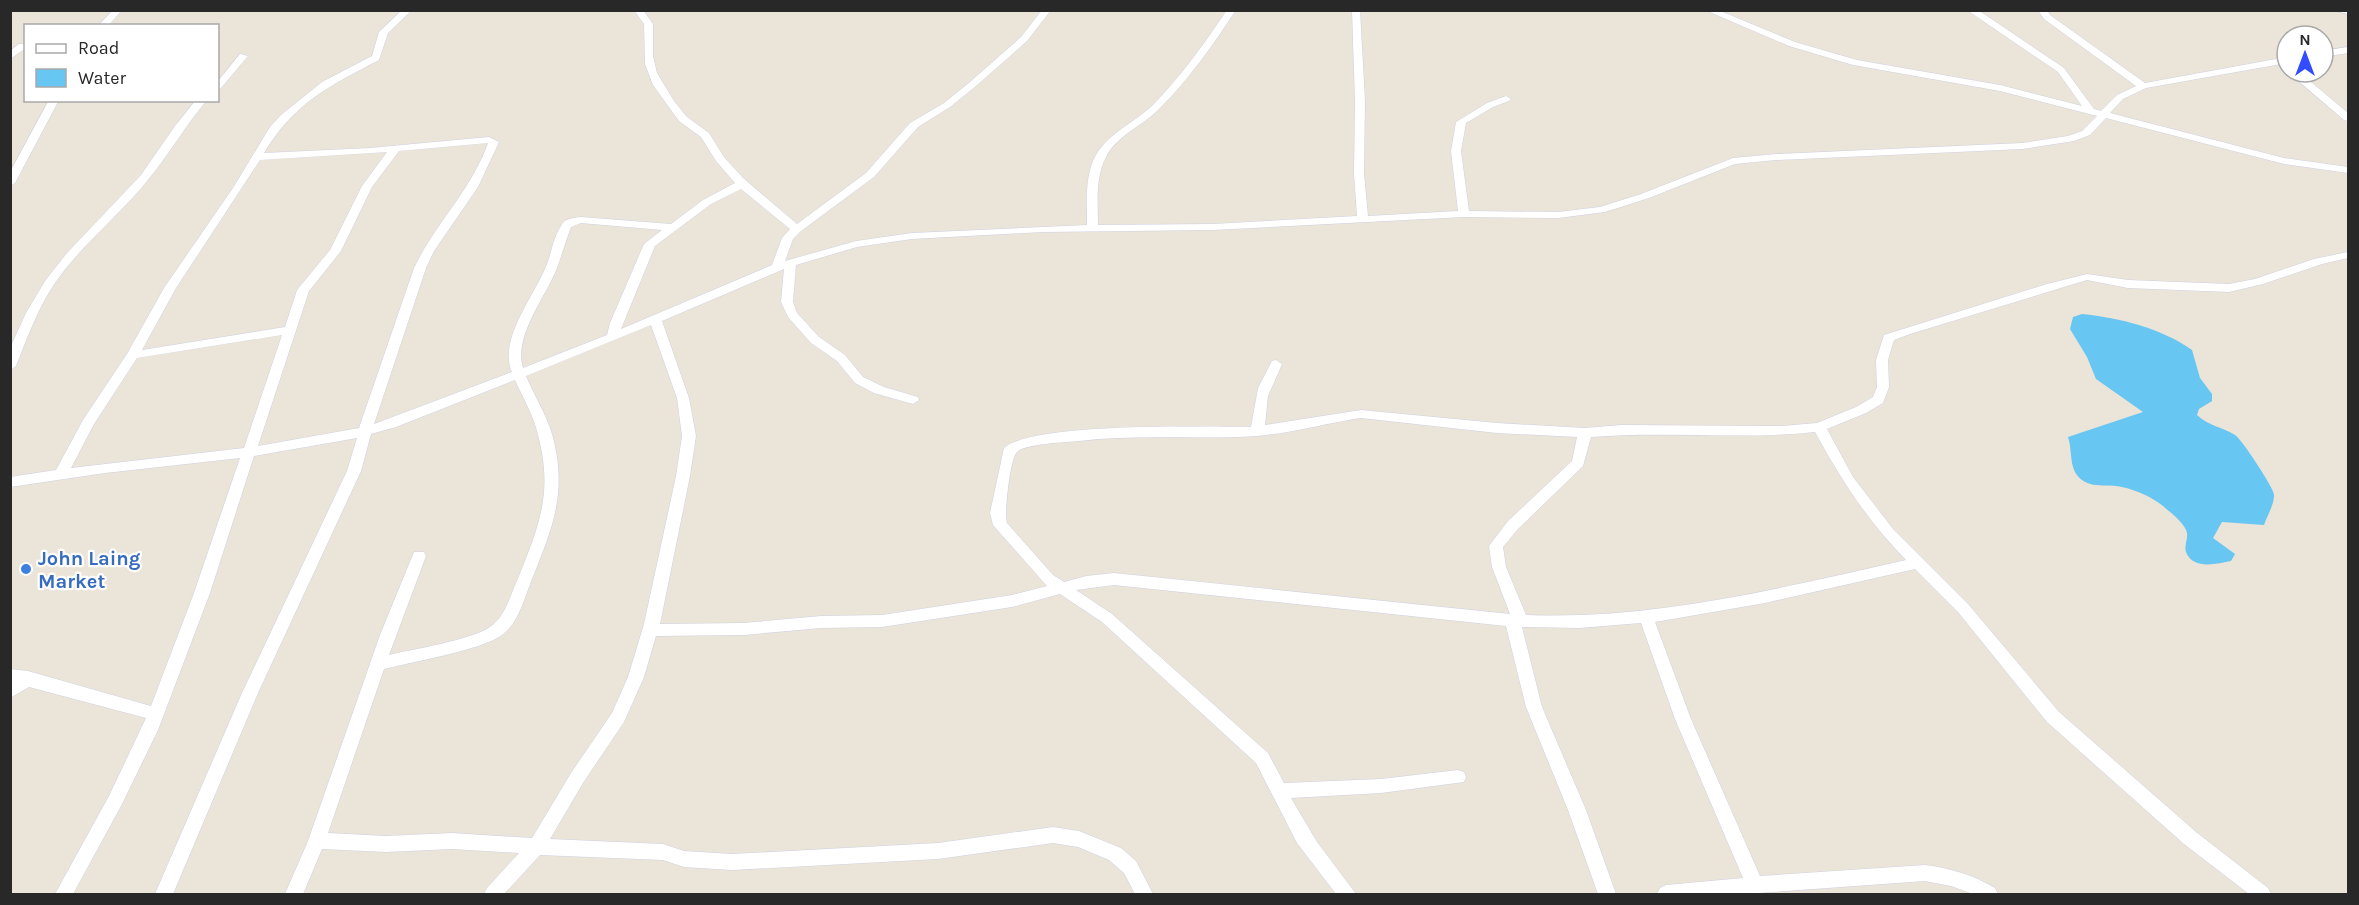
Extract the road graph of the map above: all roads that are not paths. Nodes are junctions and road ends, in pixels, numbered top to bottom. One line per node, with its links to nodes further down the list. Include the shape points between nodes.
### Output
1 (118, 10): 12 (street)
2 (408, 10): 27 (street, via 384,32 376,58 325,84 285,117)
3 (638, 10): 30 (street, via 650,22 647,47 651,72 683,119 706,136 720,160)
4 (1047, 10): 35 (street, via 1024,39 973,84 914,125 870,175)
5 (1232, 10): 34 (street, via 1156,107 1115,136 1105,148 1097,165)
6 (1356, 10): 32 (street)
7 (1709, 10): 23 (street, via 1792,44 1856,63 2000,88)
8 (1971, 10): 23 (street, via 2061,70)
9 (2042, 10): 19 (street)
10 (2335, 10): 11 (street)
11 (2349, 11)
12 (104, 24)
13 (21, 46): 14 (street)
14 (10, 56)
15 (243, 56): 18 (street)
16 (2275, 64): 19 (street)
17 (2308, 84): 25 (street)
18 (219, 85)
19 (2143, 86): 24 (street, via 2121,97)
20 (1506, 99): 31 (street, via 1461,122 1456,151)
21 (53, 102): 29 (street)
22 (200, 102): 44 (street, via 144,178 50,281 30,315)
23 (2090, 110): 24 (street)
24 (2106, 115): 28 (street, via 2284,161); 31 (street, via 2086,133 2050,142 1752,159 1725,164 1601,210 1558,215)
25 (2349, 118)
26 (396, 148): 27 (street); 40 (street, via 367,186 335,251 303,290); 49 (street, via 494,142 473,187 420,268)
27 (256, 157): 42 (street, via 170,288)
28 (2346, 171)
29 (10, 183)
30 (742, 184): 33 (street); 35 (street)
31 (1464, 214): 32 (street)
32 (1363, 218): 34 (street, via 1213,227)
33 (671, 227): 41 (street, via 650,244); 45 (street, via 572,221 518,337 514,352)
34 (1092, 228): 37 (street, via 887,238)
35 (796, 229): 38 (street, via 788,238)
36 (2349, 255): 47 (street, via 2324,258 2229,288 2128,284 2087,278 1906,330 1888,338 1878,400)
37 (790, 263): 38 (street); 46 (street, via 787,302 792,314 815,340 841,358 859,380)
38 (777, 267): 39 (street)
39 (655, 320): 41 (street); 59 (street, via 683,398 689,436 684,477)
40 (289, 330): 42 (street); 51 (street)
41 (613, 337): 45 (street)
42 (132, 355): 52 (street)
43 (1276, 364): 48 (street, via 1258,408)
44 (10, 366)
45 (520, 372): 49 (street); 60 (street, via 545,434 553,487 542,536 509,618 496,631 479,639)
46 (913, 400)
47 (1820, 428): 50 (street); 55 (street, via 1867,507)
48 (1258, 431): 50 (street, via 1361,414); 56 (street, via 1119,432 1015,446 1009,451 997,519 1031,561)
49 (364, 432): 51 (street); 71 (street, via 340,505 250,693)
50 (1585, 433): 58 (street, via 1578,464 1496,546)
51 (248, 452): 52 (street); 64 (street, via 202,593)
52 (61, 473): 53 (street)
53 (10, 482)
54 (418, 556): 60 (street)
55 (1918, 563): 57 (street, via 1735,603); 79 (street, via 1963,608 2053,717 2190,838)
56 (1062, 590): 58 (street, via 1114,579); 59 (street, via 882,621); 66 (street, via 1107,618 1262,758)
57 (1646, 617): 58 (street, via 1581,622); 69 (street, via 1683,719)
58 (1516, 619): 76 (street, via 1534,707)
59 (650, 630): 68 (street, via 636,677 618,717)
60 (378, 664): 67 (street)
61 (10, 675): 62 (street)
62 (28, 678): 63 (street); 64 (street)
63 (10, 692)
64 (156, 714): 70 (street, via 115,801)
65 (1458, 777): 66 (street)
66 (1279, 791): 75 (street, via 1310,847)
67 (317, 841): 68 (street, via 452,841); 72 (street)
68 (536, 847): 73 (street); 74 (street, via 663,852 684,859 732,862 938,851 1053,835 1079,839 1115,854 1130,867)
69 (1755, 885): 77 (street); 78 (street, via 1925,873 1969,882)
70 (64, 894)
71 (164, 894)
72 (294, 894)
73 (493, 894)
74 (1144, 894)
75 (1347, 894)
76 (1607, 894)
77 (1666, 894)
78 (1989, 894)
79 (2262, 894)

